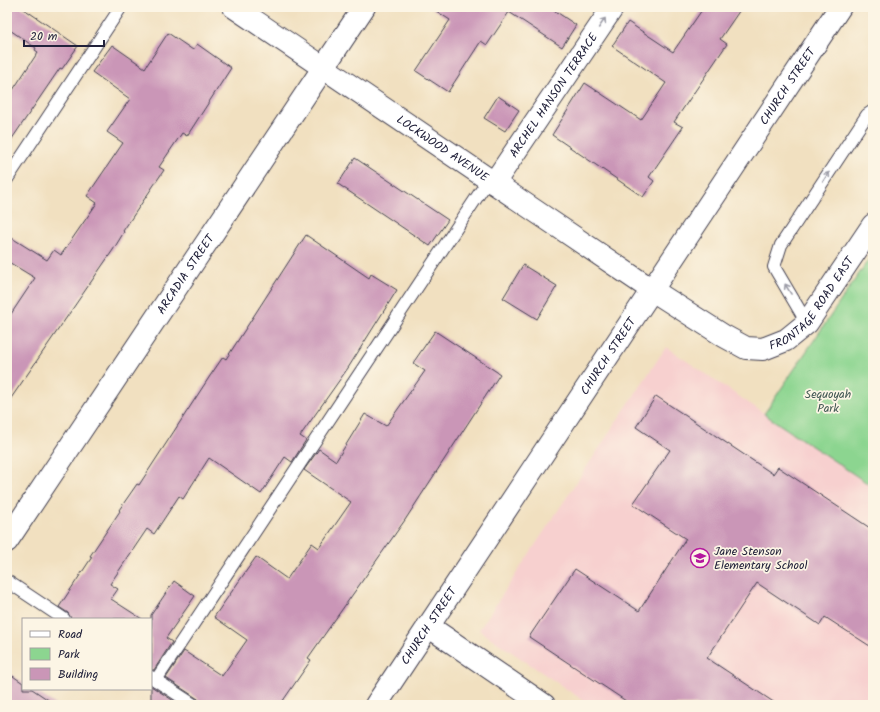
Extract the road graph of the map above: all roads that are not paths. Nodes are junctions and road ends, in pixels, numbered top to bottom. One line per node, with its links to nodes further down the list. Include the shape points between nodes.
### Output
1 (121, 7): 8 (lane)
2 (234, 7): 6 (street, LOCKWOOD AVENUE)
3 (364, 7): 6 (street, ARCADIA STREET)
4 (613, 7): 9 (street, ARCHEL HANSON TERRACE, one-way to 4)
5 (840, 7): 11 (street, CHURCH STREET)
6 (324, 68): 9 (street, LOCKWOOD AVENUE); 13 (street, ARCADIA STREET)
7 (873, 111): 12 (lane, one-way to 7, via 774,267 781,245 867,115)
8 (7, 179)
9 (492, 181): 11 (street, LOCKWOOD AVENUE); 17 (lane)
10 (873, 225): 12 (street, FRONTAGE ROAD EAST)
11 (652, 290): 12 (street, FRONTAGE ROAD EAST, via 746,348 763,349 786,340); 16 (street, CHURCH STREET)
12 (808, 323)
13 (7, 541)
14 (7, 581): 15 (lane)
15 (62, 618)
16 (428, 626): 19 (street, CHURCH STREET); 20 (street)
17 (154, 678): 18 (lane)
18 (194, 705)
19 (376, 705)
20 (544, 705)

